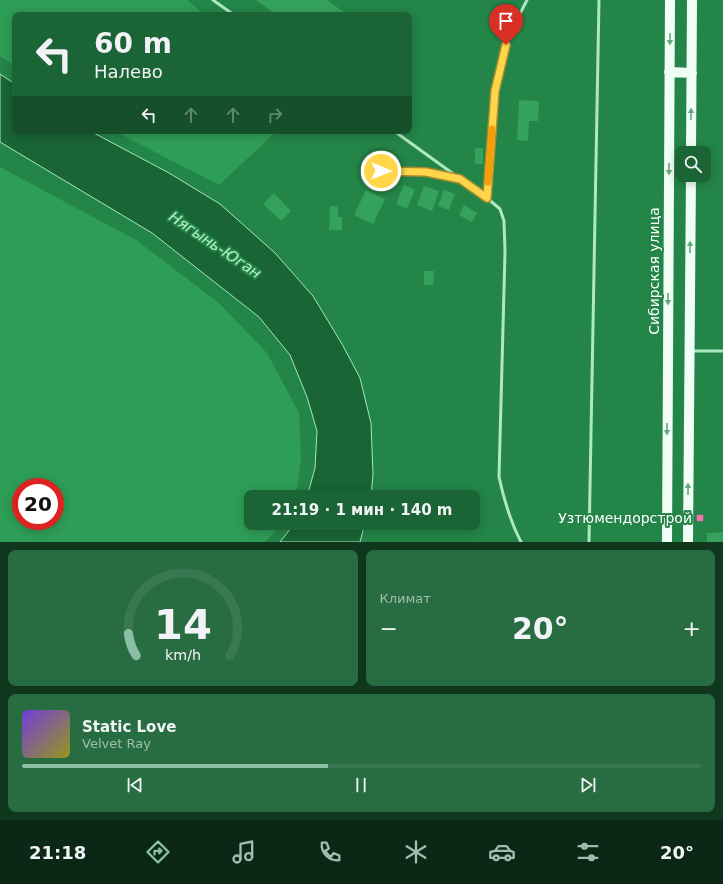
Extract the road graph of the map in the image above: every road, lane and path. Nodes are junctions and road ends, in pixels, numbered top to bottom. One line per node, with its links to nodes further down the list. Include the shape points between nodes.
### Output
1 (213, 0): 6 (lane)
2 (527, 0): 14 (lane, via 510,33 495,91)
3 (599, 0): 18 (lane)
4 (670, 0): 7 (main road, Сибирская улица, one-way to 7)
5 (692, 0): 8 (main road)
6 (230, 12)
7 (669, 72): 8 (main road); 19 (main road, Сибирская улица, one-way to 19)
8 (692, 74): 10 (main road, one-way to 8)
9 (398, 134): 12 (lane)
10 (691, 146)
11 (381, 171): 12 (lane, via 426,172)
12 (460, 179): 14 (lane)
13 (691, 182): 15 (main road, one-way to 13)
14 (487, 198): 17 (lane, via 500,209 504,221 499,477 512,524)
15 (689, 351): 16 (lane); 20 (main road, one-way to 15)
16 (723, 351)
17 (521, 542)
18 (589, 542)
19 (667, 542)
20 (688, 542)

